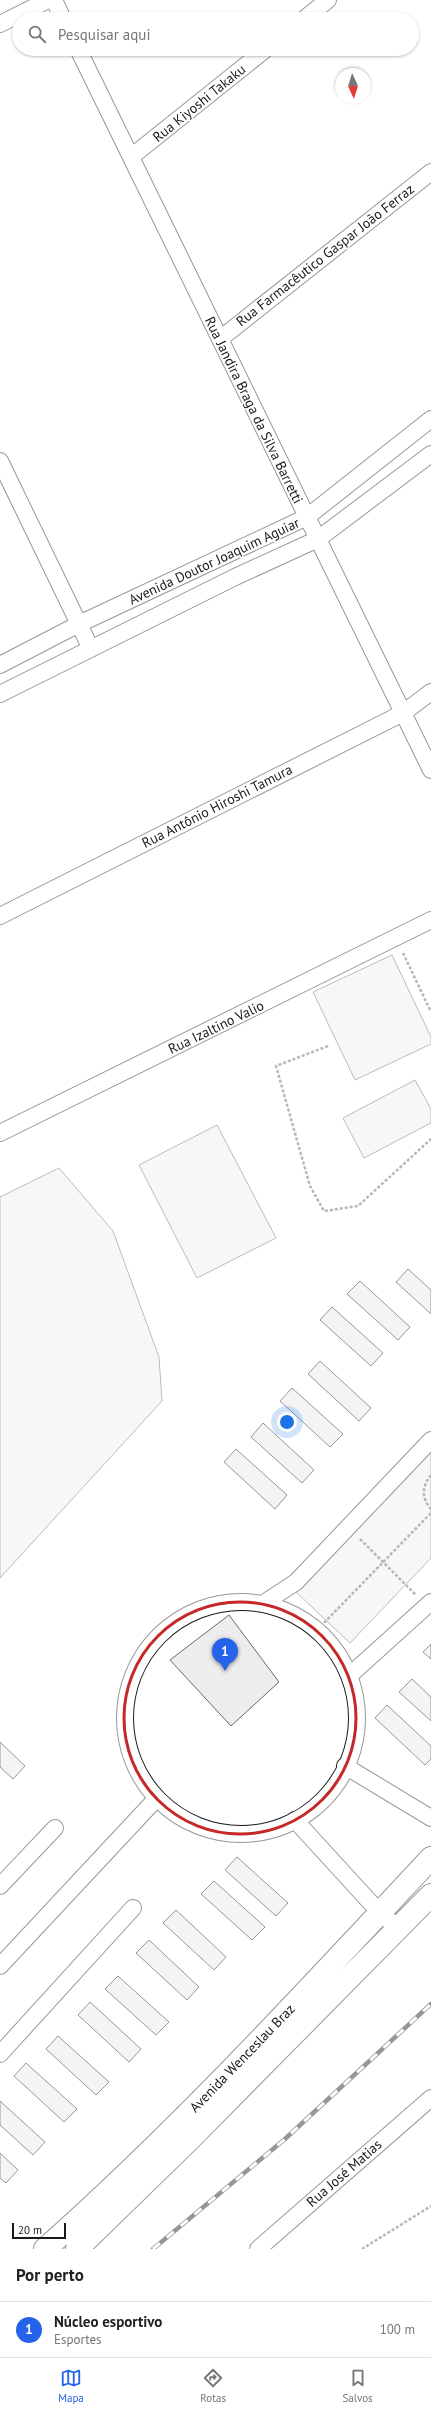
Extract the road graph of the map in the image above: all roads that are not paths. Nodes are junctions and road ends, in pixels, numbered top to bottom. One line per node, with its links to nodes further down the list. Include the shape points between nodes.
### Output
1 (48, 0): 4 (street)
2 (54, 0): 5 (street)
3 (328, 0): 6 (street)
4 (24, 12)
5 (60, 12)
6 (313, 12)
7 (12, 18): 8 (street)
8 (0, 24)
9 (81, 56): 11 (street, Rua Jandira Braga da Silva Barretti)
10 (257, 56): 11 (street, Rua Kiyoshi Takaku)
11 (131, 157): 13 (street, Rua Jandira Braga da Silva Barretti)
12 (431, 172): 13 (street, Rua Farmacêutico Gaspar João Ferraz)
13 (220, 339): 17 (street, Rua Jandira Braga da Silva Barretti)
14 (431, 419): 17 (street, Avenida Doutor Joaquim Aguiar)
15 (431, 454): 18 (street, Avenida Doutor Joaquim Aguiar)
16 (0, 461): 19 (street)
17 (307, 517): 18 (street, Rua Jandira Braga da Silva Barretti); 19 (street, Avenida Doutor Joaquim Aguiar)
18 (318, 539): 20 (street, Avenida Doutor Joaquim Aguiar); 24 (street, Rua Jandira Braga da Silva Barretti)
19 (79, 624): 20 (street); 21 (street, Avenida Doutor Joaquim Aguiar)
20 (91, 648): 23 (street, Avenida Doutor Joaquim Aguiar)
21 (0, 665)
22 (431, 692): 24 (street, Rua Antônio Hiroshi Tamura)
23 (0, 694)
24 (403, 713): 25 (street, Rua Jandira Braga da Silva Barretti); 26 (street, Rua Antônio Hiroshi Tamura)
25 (431, 770)
26 (0, 916)
27 (431, 920): 28 (street, Rua Izaltino Valio)
28 (0, 1134)
29 (431, 1440): 30 (street, via 296,1582)
30 (264, 1604): 32 (street, via 295,1614 317,1630 342,1660); 34 (street, via 227,1602 191,1612 160,1632 138,1662 125,1696 124,1733 135,1768)
31 (429, 1604): 32 (street)
32 (349, 1676): 33 (street, via 354,1690 357,1723 352,1754)
33 (345, 1766): 35 (street); 36 (street, via 337,1783 315,1807)
34 (156, 1799): 36 (street, via 186,1821 220,1832 257,1833); 44 (street)
35 (431, 1818)
36 (295, 1820): 42 (street)
37 (55, 1828): 39 (street)
38 (431, 1858): 42 (street, Avenida Wenceslau Braz)
39 (0, 1886)
40 (431, 1895): 43 (street, Avenida Wenceslau Braz)
41 (133, 1908): 45 (street)
42 (380, 1913): 43 (street); 46 (street, Avenida Wenceslau Braz)
43 (398, 1928): 46 (street, Avenida Wenceslau Braz)
44 (0, 1966)
45 (0, 2054)
46 (257, 2059): 48 (street, Avenida Wenceslau Braz, via 178,2124)
47 (431, 2098): 50 (street, Rua José Matias)
48 (75, 2241): 49 (street, Avenida Wenceslau Braz)
49 (45, 2249)
50 (258, 2249)

